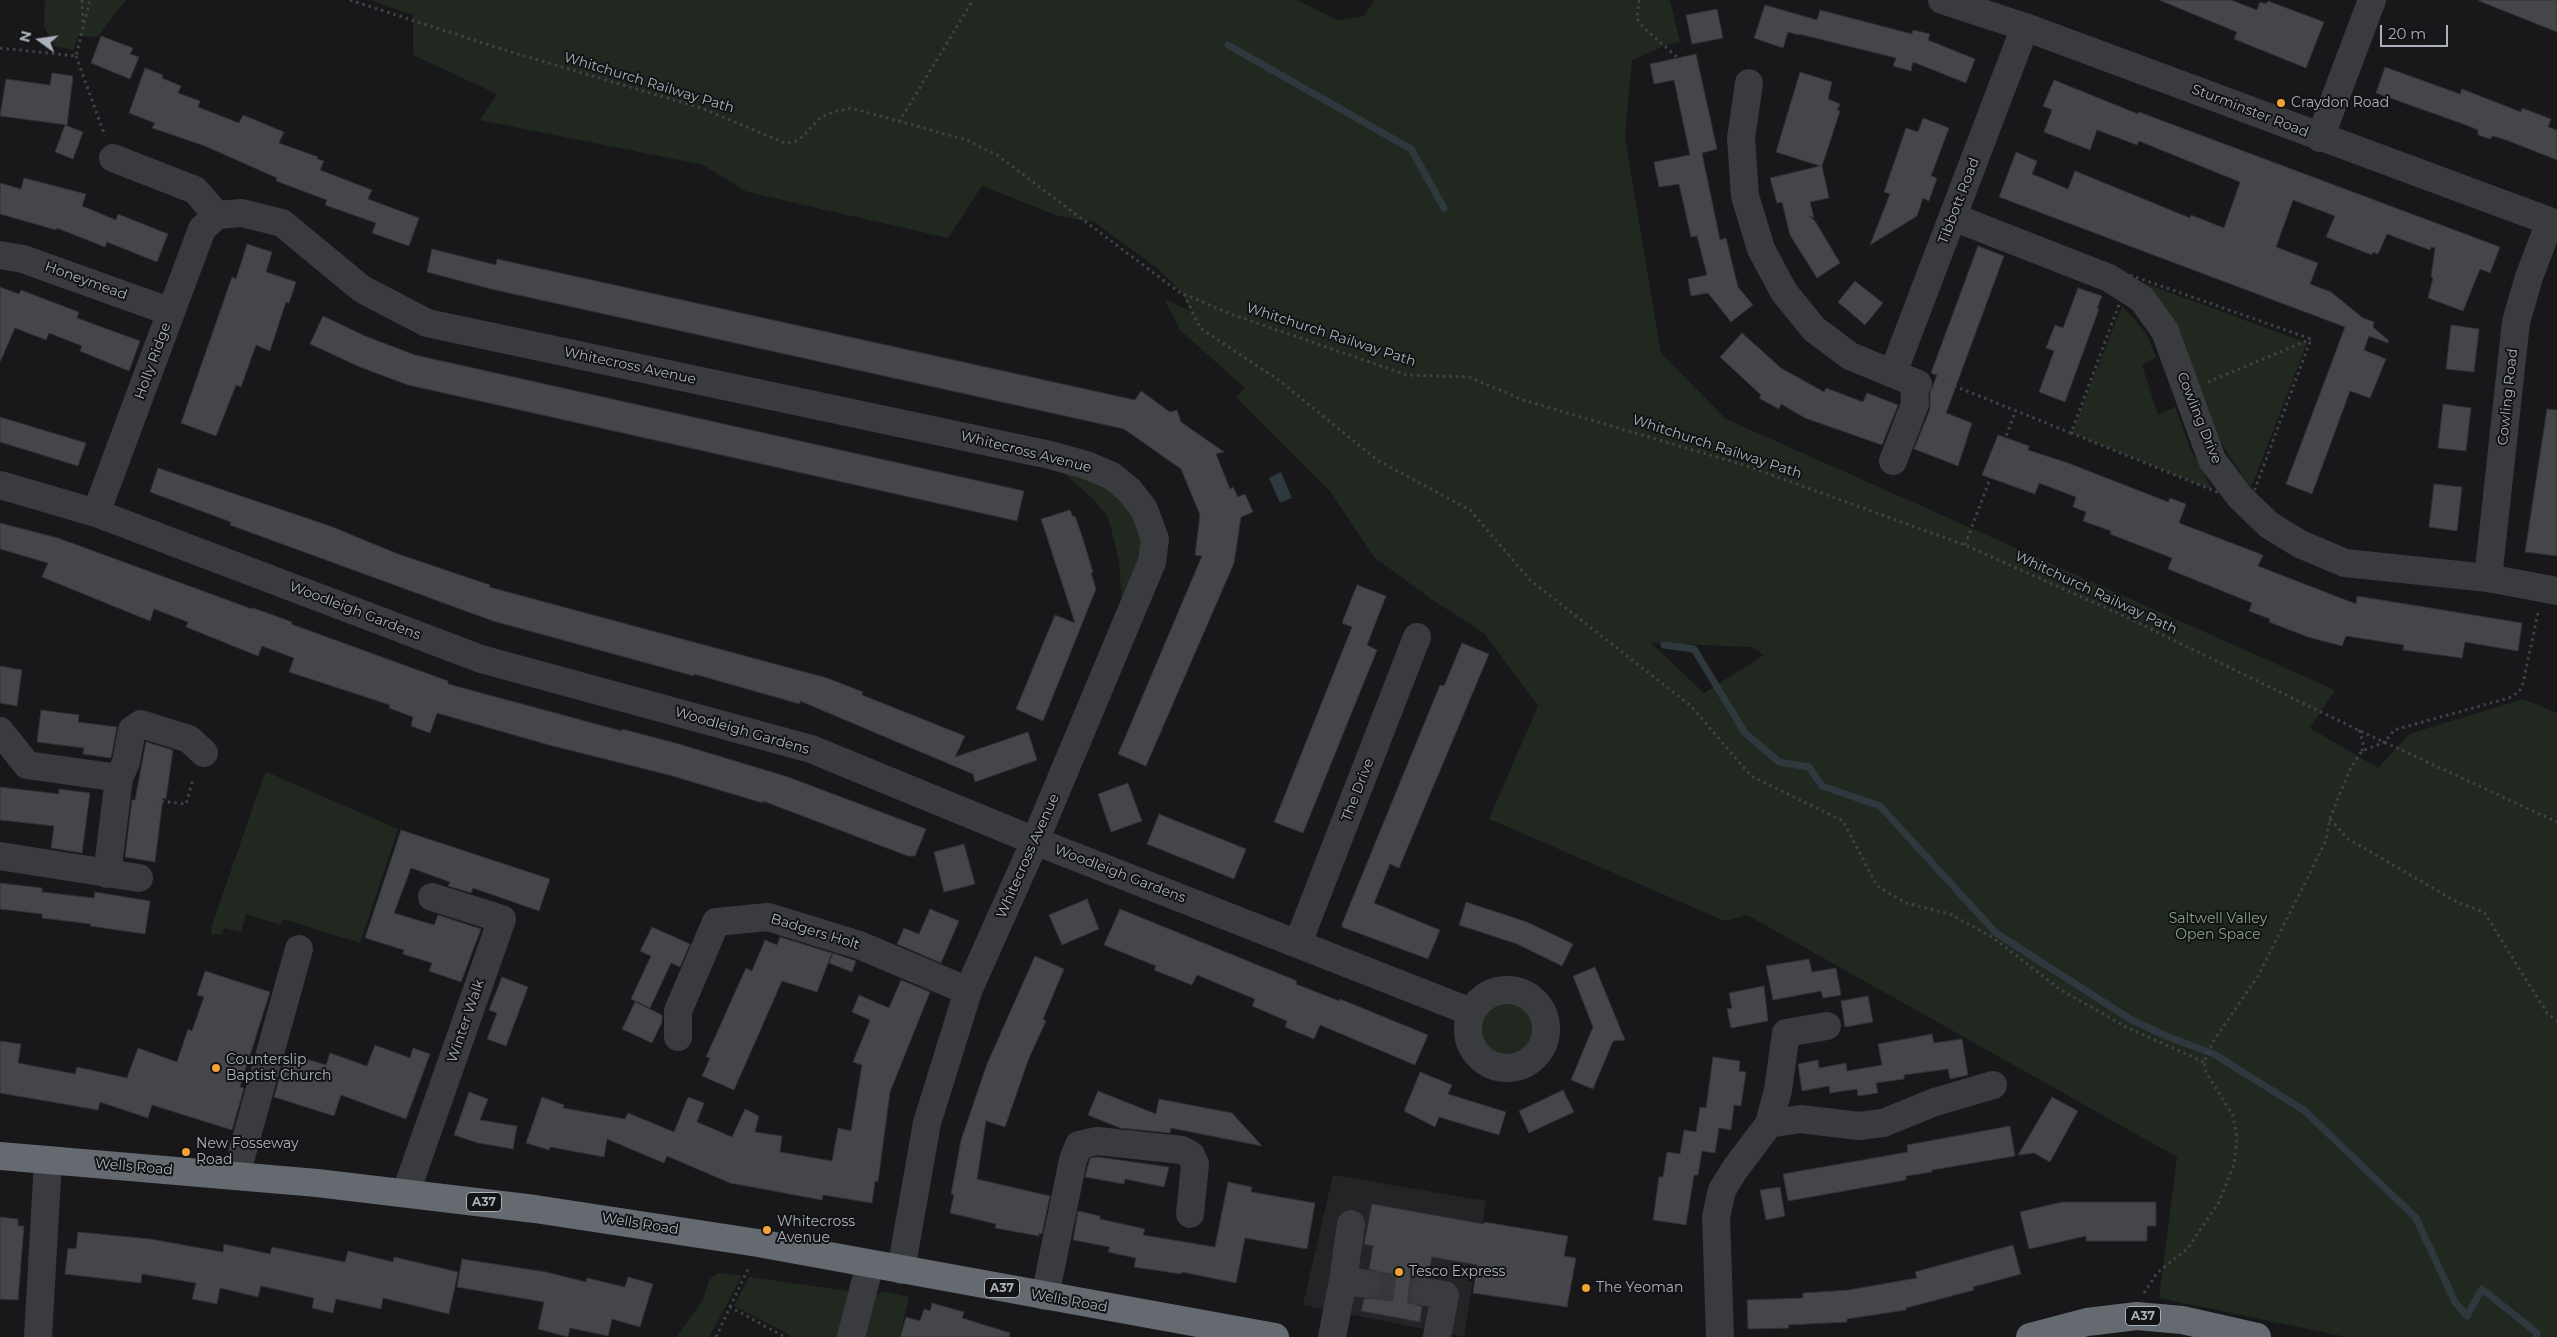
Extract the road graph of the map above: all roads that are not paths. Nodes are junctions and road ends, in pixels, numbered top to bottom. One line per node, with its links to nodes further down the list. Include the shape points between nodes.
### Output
1 (1942, 0): 3 (street, Sturminster Road)
2 (2372, 0): 5 (street)
3 (2025, 27): 5 (street, Sturminster Road); 8 (street, Tibbott Road)
4 (1748, 82): 12 (street, via 1741,138 1745,196 1761,249 1784,292 1814,328 1850,356)
5 (2320, 138): 9 (street, Sturminster Road)
6 (113, 158): 7 (street, via 195,190)
7 (217, 215): 11 (street, Holly Ridge, via 202,229); 22 (street, Whitecross Avenue, via 242,213 282,223 362,289 427,323 1050,455 1112,476 1144,509 1154,539 1152,562)
8 (1953, 217): 12 (street, Tibbott Road); 16 (street, Cowling Drive, via 2109,278 2142,299 2165,332 2212,460 2249,505 2277,530 2300,544 2345,563)
9 (2554, 223): 16 (street, Cowling Road, via 2529,277 2516,322)
10 (0, 255): 11 (street, Honeymead, via 23,258)
11 (171, 312): 15 (street, Holly Ridge)
12 (1909, 380): 13 (street, Tibbott Road, via 1915,404)
13 (1893, 461)
14 (0, 485): 15 (street, Woodleigh Gardens)
15 (96, 513): 22 (street, Woodleigh Gardens, via 481,659 811,750)
16 (2488, 578): 17 (street, Cowling Drive)
17 (2550, 590)
18 (1417, 637): 27 (street, The Drive)
19 (0, 731): 21 (street, via 27,765)
20 (204, 753): 21 (street, via 189,739 141,724 132,730)
21 (118, 787): 24 (street)
22 (1036, 841): 27 (street, Woodleigh Gardens); 29 (street, Whitecross Avenue)
23 (0, 856): 24 (street)
24 (106, 874): 25 (street)
25 (139, 878)
26 (432, 897): 38 (street, Winter Walk, via 502,919)
27 (1298, 943): 30 (street, Woodleigh Gardens)
28 (299, 949): 37 (street)
29 (968, 991): 32 (street, Badgers Holt, via 859,945 768,917 716,922 678,1011); 42 (street, Whitecross Avenue, via 927,1123)
30 (1471, 1012)
31 (1827, 1026): 34 (street, via 1786,1033 1778,1090)
32 (678, 1037)
33 (1993, 1085): 34 (street, via 1934,1102 1883,1123 1859,1126 1800,1119)
34 (1769, 1124): 51 (street, via 1722,1190 1716,1217)
35 (0, 1156): 36 (highway, Wells Road / A37)
36 (48, 1160): 37 (highway, Wells Road / A37); 47 (street)
37 (236, 1175): 38 (highway, Wells Road / A37)
38 (406, 1192): 41 (highway, Wells Road / A37, via 641,1224)
39 (1190, 1214): 44 (street, via 1195,1164 1191,1155 1182,1150 1097,1141 1079,1145 1073,1160)
40 (1351, 1224): 49 (street, via 1355,1282)
41 (870, 1264): 42 (highway, Wells Road / A37); 48 (street)
42 (901, 1270): 44 (highway, Wells Road / A37)
43 (1425, 1292): 50 (street, via 1445,1295)
44 (1045, 1296): 45 (highway, Wells Road / A37)
45 (1188, 1329): 46 (highway, Wells Road / A37)
46 (1257, 1336)
47 (38, 1337)
48 (850, 1337)
49 (1332, 1337)
50 (1437, 1337)
51 (1720, 1337)
52 (2030, 1337): 53 (highway, A37, via 2087,1322 2137,1316 2182,1320)
53 (2257, 1337)

